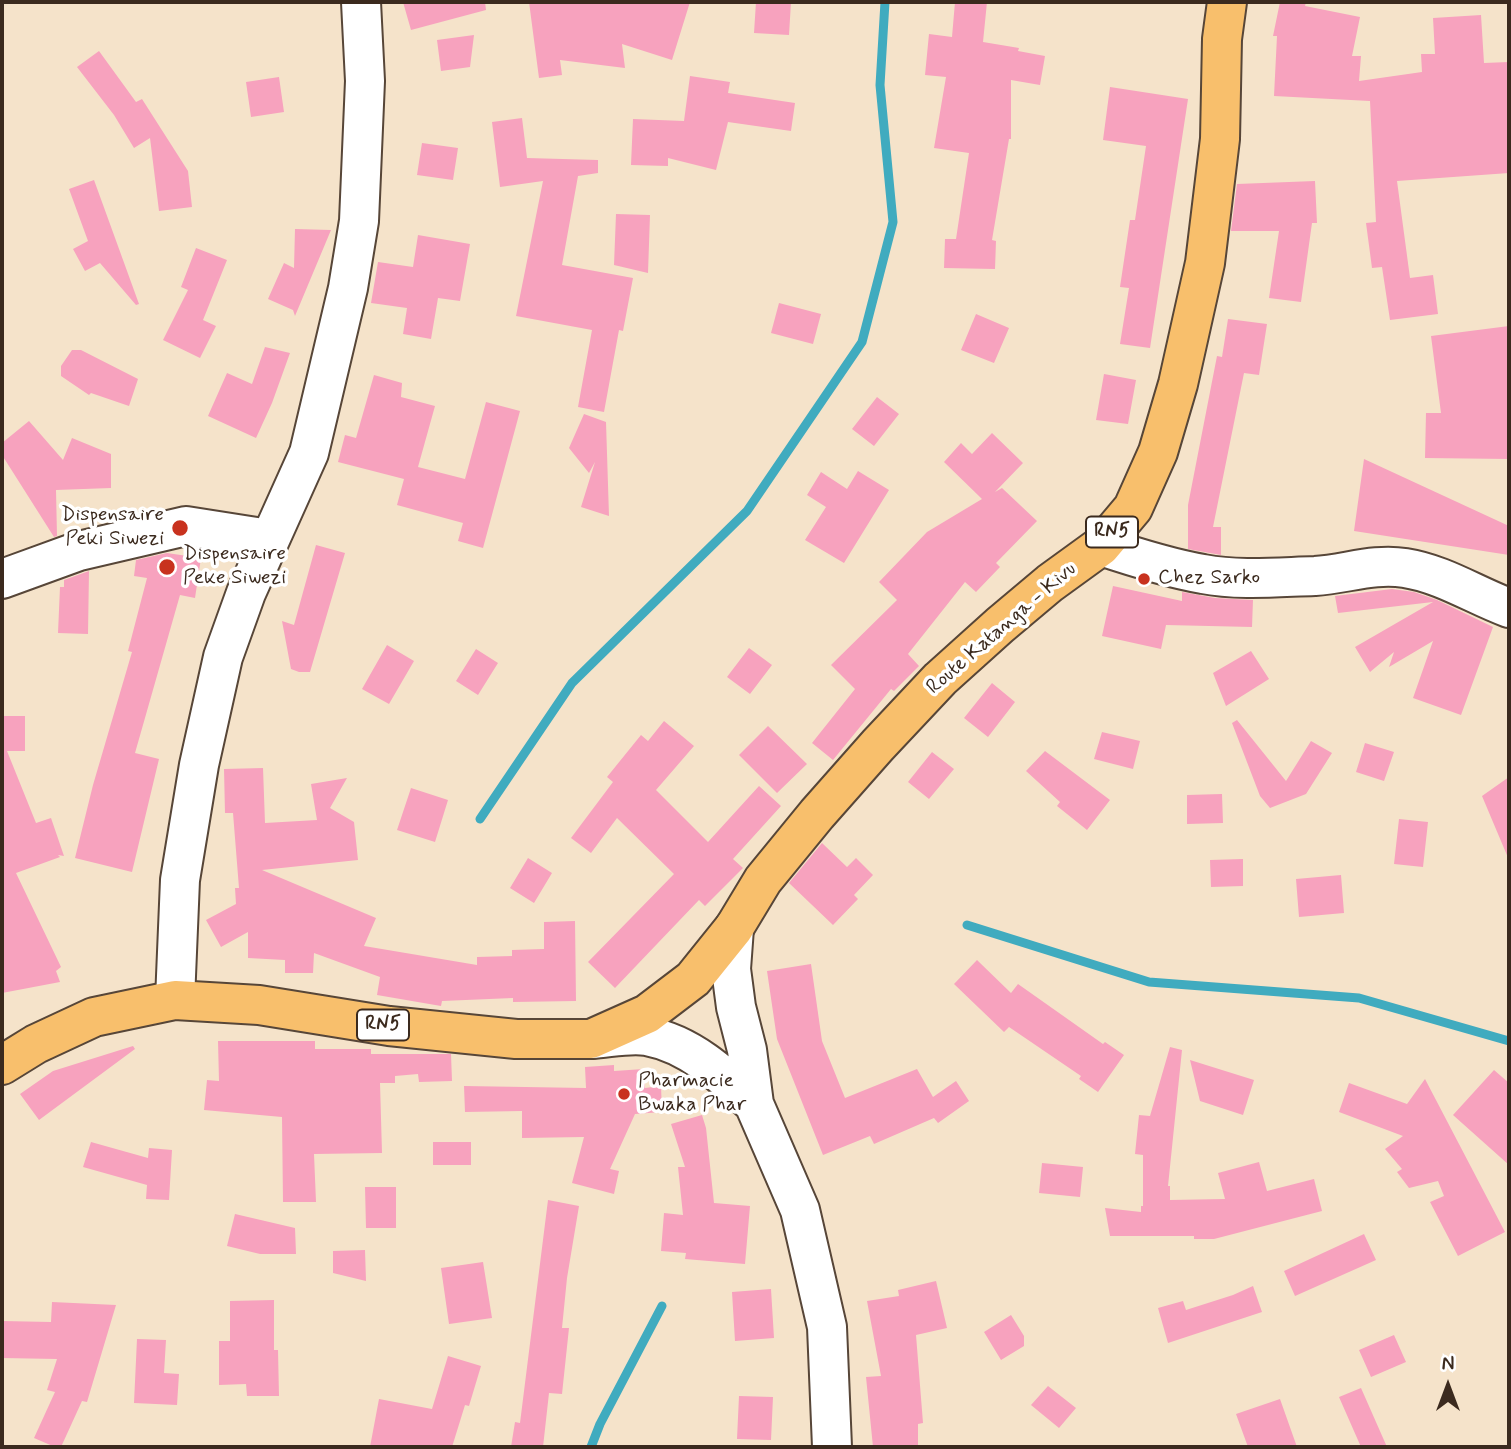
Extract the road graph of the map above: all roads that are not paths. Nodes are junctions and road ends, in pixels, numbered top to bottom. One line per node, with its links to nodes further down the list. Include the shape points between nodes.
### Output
1 (361, 2): 3 (street, via 365,81 359,221 348,288 309,453)
2 (1227, 2): 4 (highway, Route Katanga - Kivu / RN5, via 1220,139 1205,263 1178,384 1158,452 1132,508)
3 (269, 539): 5 (street, via 186,526 79,551); 8 (street, via 223,657 199,765 180,880)
4 (1101, 547): 6 (street, via 1206,575 1320,575 1373,566 1405,568 1448,579); 7 (highway, Route Katanga - Kivu / RN5, via 1050,583 940,679 877,745 763,880)
5 (2, 579)
6 (1509, 608)
7 (734, 928): 9 (highway, RN5, via 693,979 647,1014); 11 (street, via 731,969)
8 (176, 1000): 9 (highway, RN5, via 259,1005 389,1026 516,1039); 10 (highway, RN5, via 94,1017)
9 (591, 1039): 11 (street, via 646,1036 689,1051)
10 (2, 1065)
11 (754, 1104): 12 (street, via 800,1210 827,1327)
12 (832, 1447)

